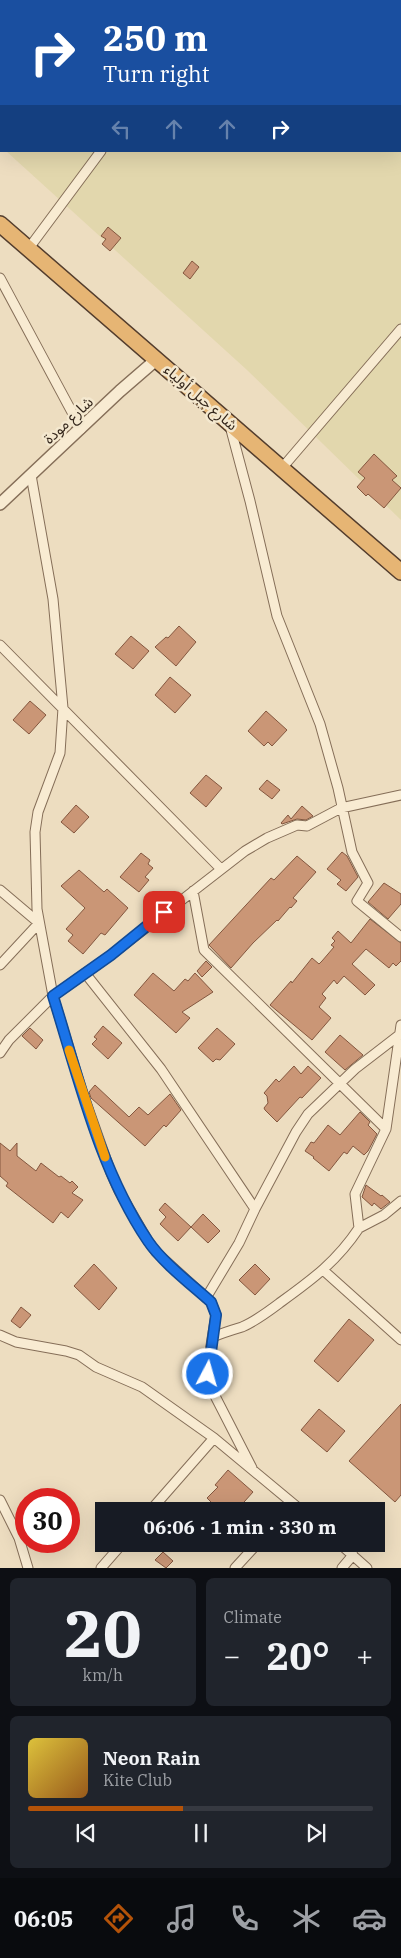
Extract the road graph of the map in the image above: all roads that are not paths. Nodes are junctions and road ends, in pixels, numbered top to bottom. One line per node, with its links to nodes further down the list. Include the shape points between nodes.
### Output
1 (100, 152): 3 (street)
2 (0, 224): 3 (highway, شارع جبل أولياء)
3 (28, 248): 6 (highway, شارع جبل أولياء)
4 (0, 278): 8 (street)
5 (401, 329): 9 (street)
6 (157, 359): 7 (highway, شارع جبل أولياء); 8 (street, شارع مودة)
7 (229, 422): 9 (highway, شارع جبل أولياء); 16 (street, via 277,616 320,724)
8 (81, 429): 10 (street, شارع مودة)
9 (282, 468): 12 (highway, شارع جبل أولياء)
10 (31, 475): 11 (street, شارع مودة); 14 (street, via 53,599)
11 (0, 504)
12 (401, 572)
13 (1, 647): 14 (street)
14 (63, 708): 17 (street); 20 (street, via 60,753 38,812 35,832)
15 (401, 795): 16 (street)
16 (342, 808): 17 (street, via 306,826 296,826 267,838); 21 (street, via 352,852 368,882 356,902)
17 (220, 868): 19 (street)
18 (0, 890): 20 (street)
19 (193, 891): 23 (street); 27 (street, via 204,950)
20 (39, 923): 22 (street); 24 (street)
21 (401, 937)
22 (0, 965)
23 (85, 973): 24 (street); 30 (street, via 161,1069)
24 (53, 996): 26 (street); 33 (street, via 88,1109 119,1191 156,1252)
25 (400, 1030): 27 (street); 28 (street)
26 (0, 1052)
27 (340, 1083): 28 (street); 30 (street, via 308,1114)
28 (386, 1129): 31 (street, via 354,1194)
29 (401, 1202): 31 (street)
30 (255, 1209): 33 (street)
31 (359, 1228): 32 (street, via 346,1248)
32 (323, 1270): 35 (street, via 263,1314 243,1326); 36 (street)
33 (206, 1298): 35 (street, via 215,1308)
34 (0, 1335): 37 (street, via 16,1342 79,1356 96,1368 142,1387)
35 (212, 1337): 38 (street, via 210,1384)
36 (401, 1340)
37 (214, 1438): 38 (street); 40 (street)
38 (252, 1468): 41 (street)
39 (0, 1500): 46 (street)
40 (158, 1502)
41 (291, 1502)
42 (115, 1552): 47 (street)
43 (250, 1552): 48 (street)
44 (349, 1552): 45 (street)
45 (353, 1555): 49 (street); 50 (street)
46 (28, 1568)
47 (101, 1568)
48 (235, 1568)
49 (342, 1568)
50 (366, 1568)

